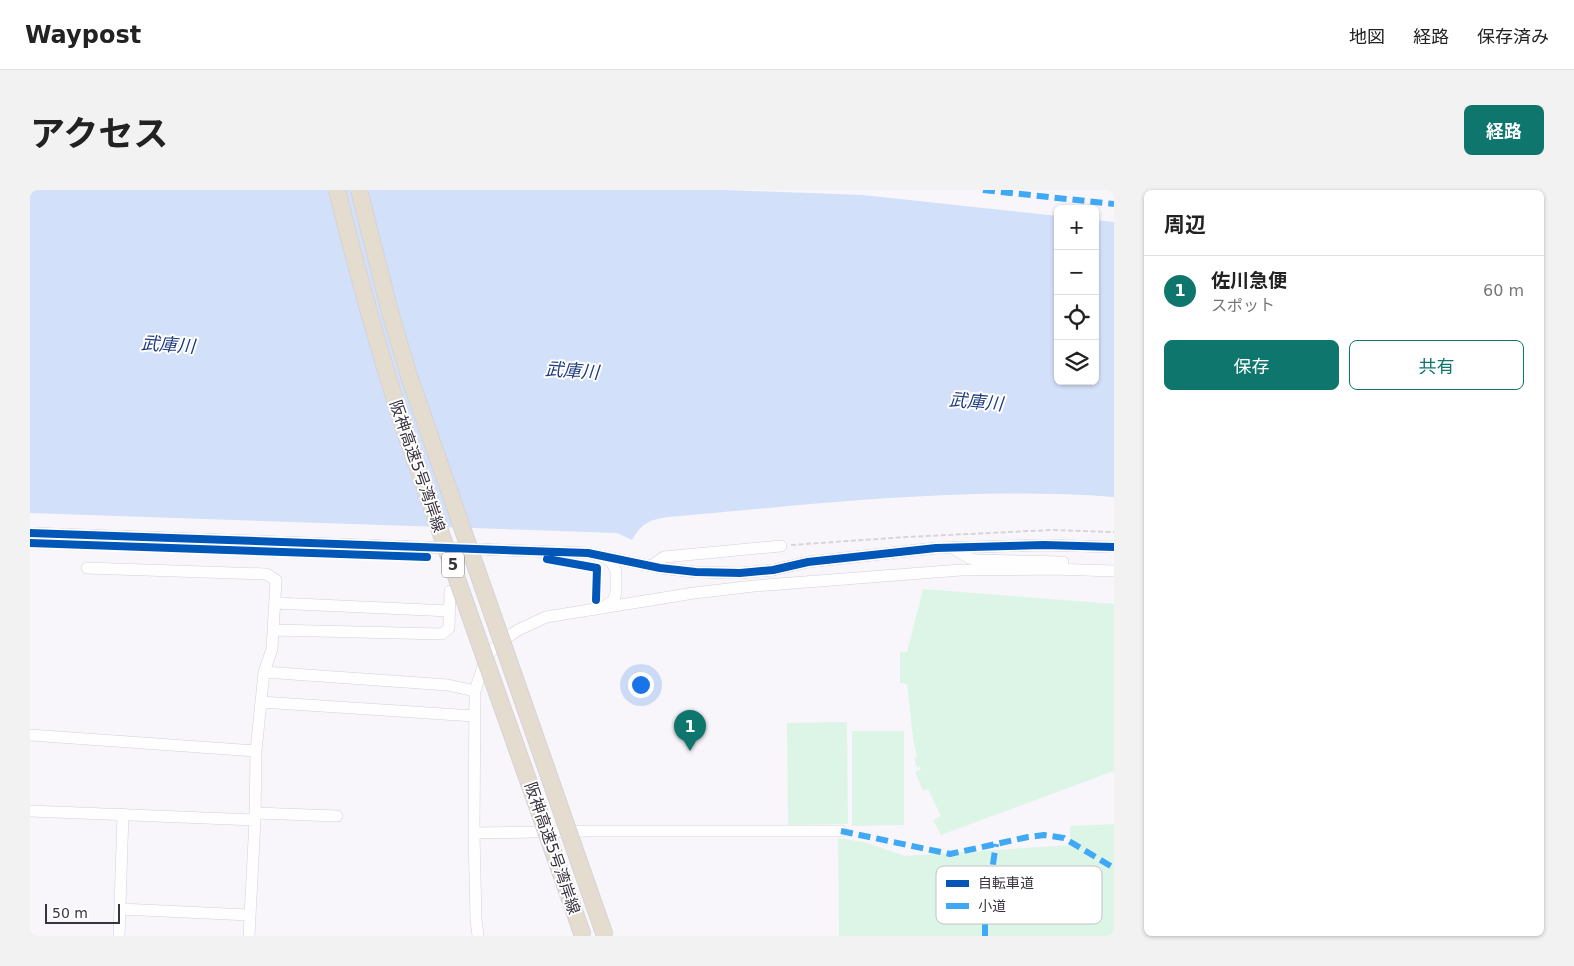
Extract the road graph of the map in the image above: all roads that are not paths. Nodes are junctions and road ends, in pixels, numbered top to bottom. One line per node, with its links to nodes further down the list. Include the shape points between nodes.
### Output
1 (337, 190): 34 (highway, 阪神高速5号湾岸線 / 5, bridge, via 392,393)
2 (359, 190): 35 (highway, 阪神高速5号湾岸線 / 5, bridge, via 415,394)
3 (30, 533): 7 (street)
4 (781, 546): 8 (street, via 664,557)
5 (1114, 547): 6 (street)
6 (953, 548): 8 (street, via 879,553 740,573); 10 (street, via 977,560 1065,562)
7 (601, 556): 8 (street); 14 (street, via 611,561 616,571 616,593 613,601)
8 (651, 566)
9 (87, 568): 13 (street, via 266,574 276,580)
10 (1087, 570): 11 (street); 14 (street, via 961,570 842,578 694,593)
11 (1114, 571)
12 (450, 591): 15 (street)
13 (274, 603): 15 (street); 16 (street)
14 (600, 608): 18 (street, via 546,618 518,630 486,658)
15 (450, 611): 16 (street, via 449,628 442,634)
16 (273, 630): 17 (street, via 272,649)
17 (264, 672): 18 (street, via 448,685); 19 (street)
18 (475, 692): 20 (street)
19 (261, 702): 20 (street); 22 (street)
20 (474, 716): 28 (street)
21 (30, 735): 22 (street)
22 (256, 750): 26 (street)
23 (30, 810): 24 (street)
24 (123, 814): 26 (street); 29 (street)
25 (337, 816): 26 (street)
26 (255, 817): 30 (street)
27 (841, 831): 28 (street)
28 (474, 833): 33 (street)
29 (120, 909): 30 (street); 31 (street)
30 (249, 915): 32 (street)
31 (119, 936)
32 (249, 936)
33 (478, 936)
34 (583, 936)
35 (605, 936)

